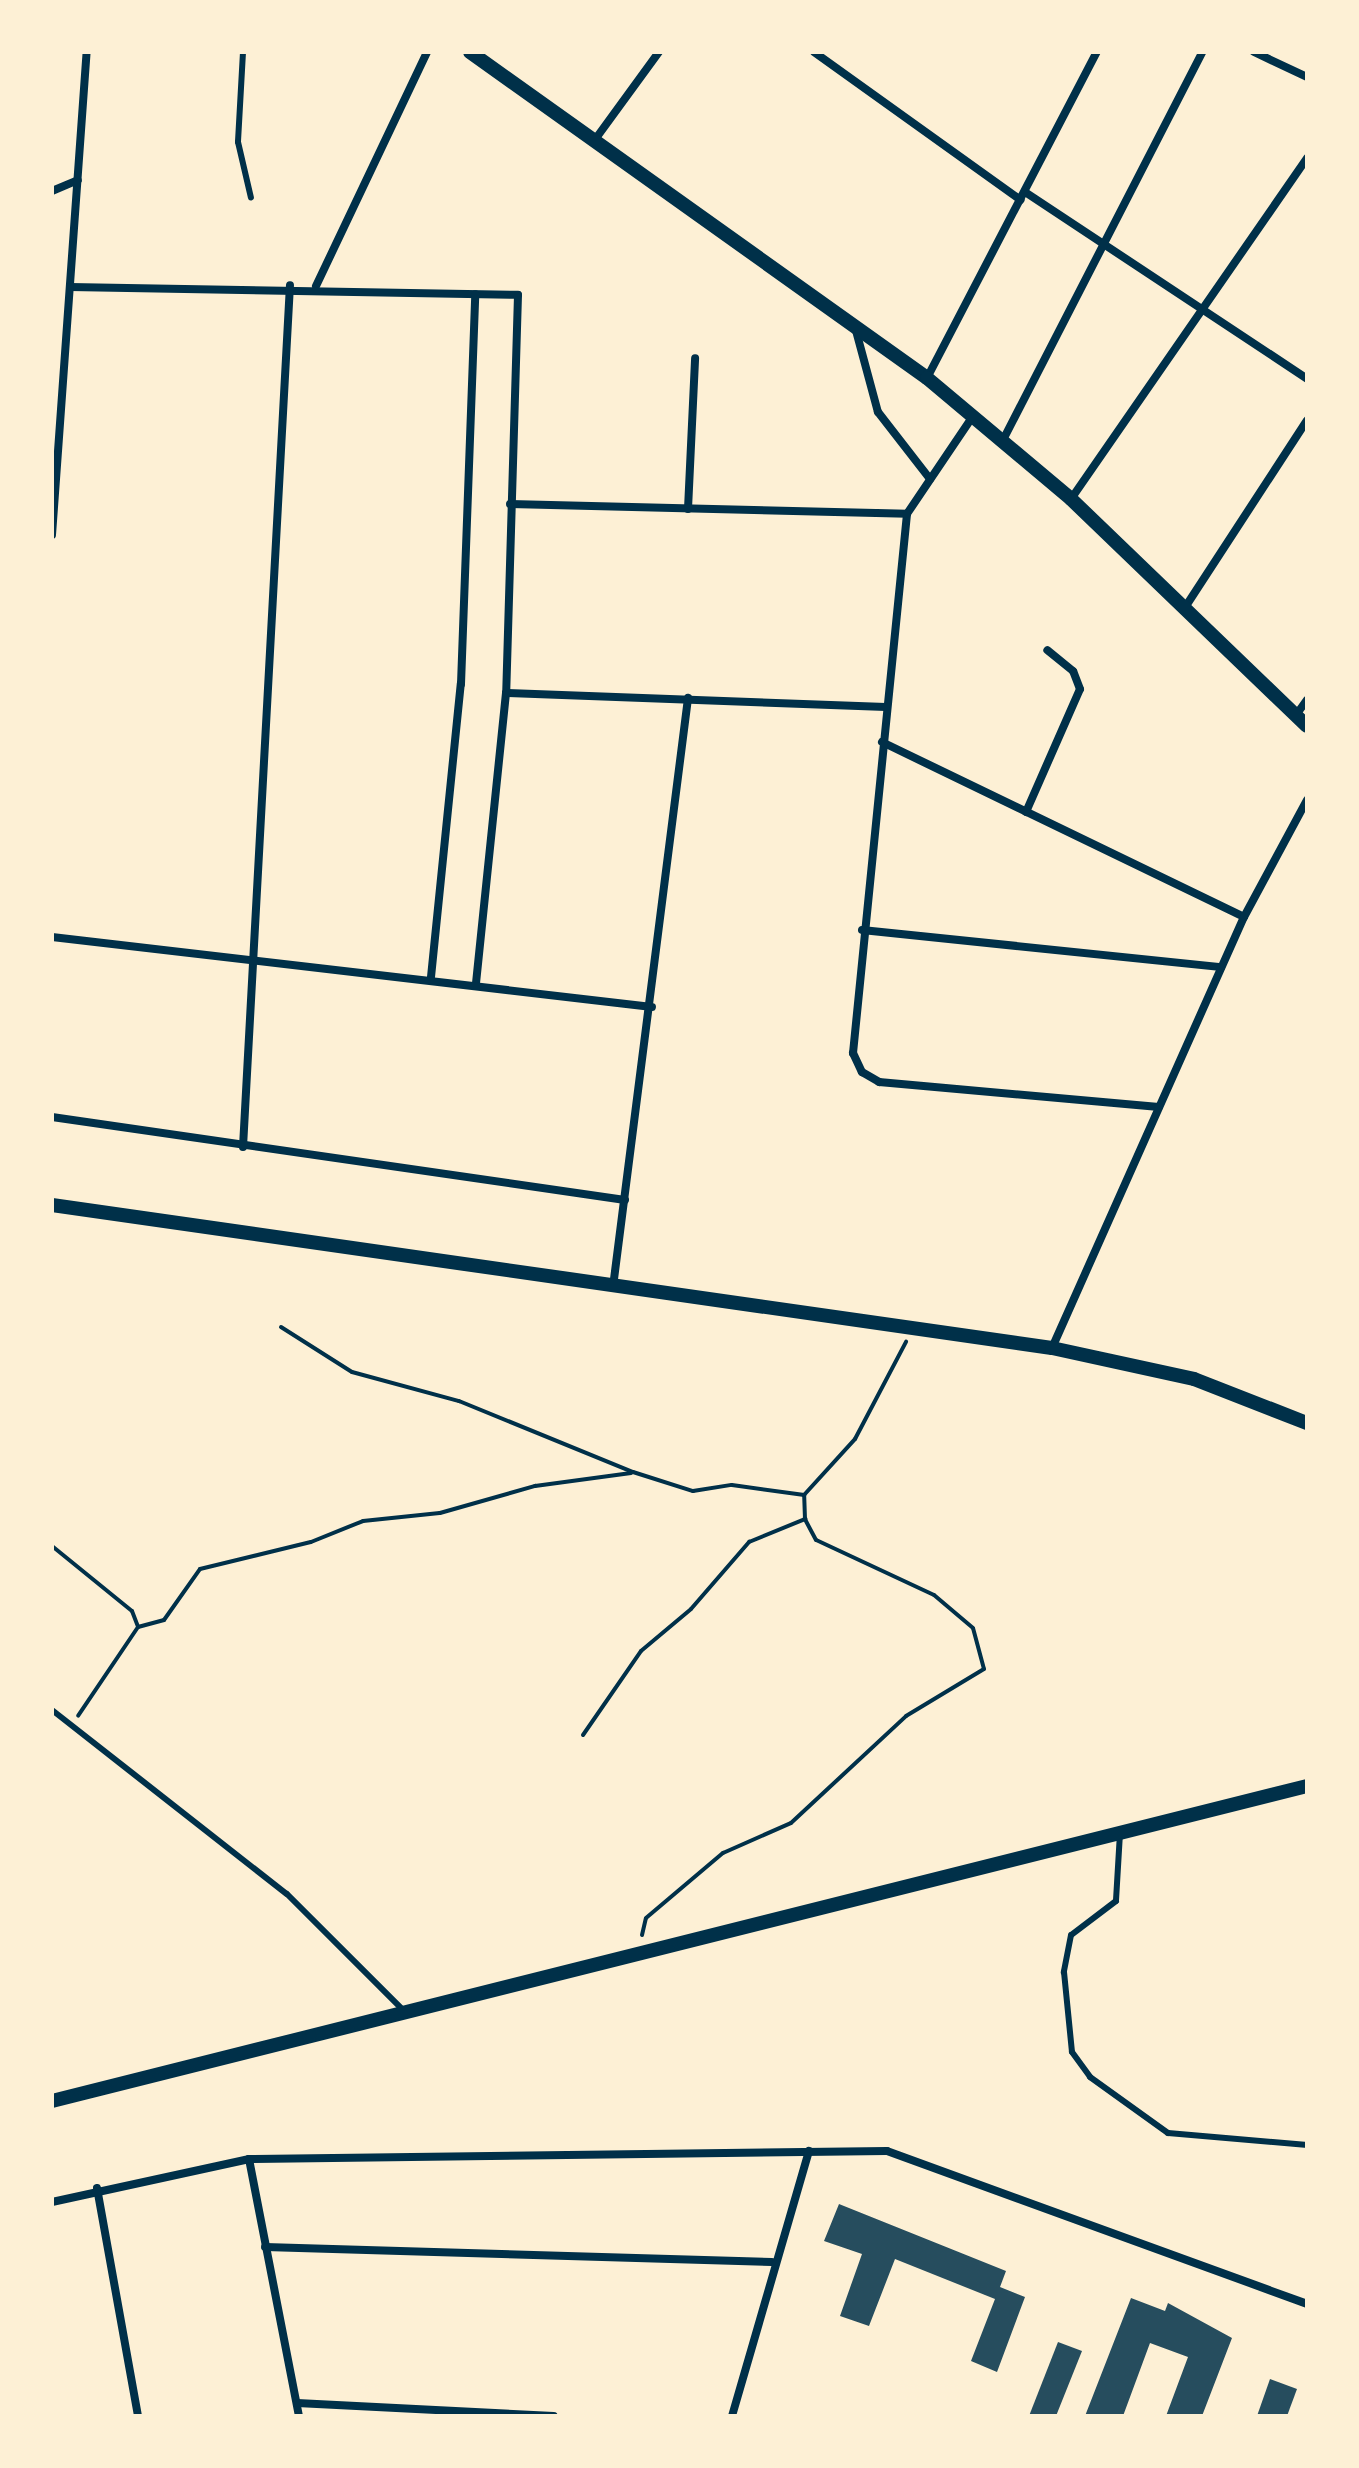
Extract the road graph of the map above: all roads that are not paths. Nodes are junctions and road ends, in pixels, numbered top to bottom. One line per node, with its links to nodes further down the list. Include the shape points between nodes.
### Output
1 (87, 52): 13 (street)
2 (243, 52): 16 (lane, via 238,142)
3 (427, 52): 19 (street)
4 (470, 52): 11 (street)
5 (659, 52): 11 (street)
6 (814, 52): 15 (street)
7 (1097, 52): 15 (street)
8 (1202, 52): 17 (street)
9 (1254, 52): 10 (street)
10 (1307, 77)
11 (594, 141): 23 (street)
12 (1307, 158): 22 (street)
13 (78, 180): 14 (street); 20 (street)
14 (52, 191)
15 (1023, 196): 17 (street); 25 (street)
16 (251, 198)
17 (1106, 241): 22 (street); 29 (street)
18 (290, 285): 19 (street); 20 (street); 49 (street)
19 (316, 286): 21 (street)
20 (70, 287): 35 (street)
21 (475, 294): 32 (street, via 518,295); 51 (street, via 461,684)
22 (1205, 309): 26 (street); 31 (street)
23 (854, 327): 25 (street); 30 (street, via 878,412)
24 (695, 358): 33 (street)
25 (927, 378): 27 (street)
26 (1307, 379)
27 (973, 416): 29 (street); 30 (street)
28 (1307, 420): 36 (street)
29 (1003, 440): 31 (street)
30 (930, 479): 34 (street)
31 (1071, 499): 36 (street)
32 (510, 504): 33 (street); 38 (street)
33 (688, 509): 34 (street)
34 (907, 514): 41 (street)
35 (52, 535)
36 (1184, 609): 42 (street)
37 (1047, 650): 45 (street, via 1073,671 1080,689)
38 (506, 693): 39 (street); 52 (street)
39 (688, 698): 41 (street); 53 (street)
40 (1307, 700): 42 (street)
41 (886, 707): 43 (street)
42 (1302, 721)
43 (882, 742): 45 (street); 47 (street)
44 (1307, 800): 46 (street)
45 (1026, 812): 46 (street)
46 (1244, 917): 50 (street)
47 (862, 930): 50 (street); 54 (street, via 853,1053 862,1072 879,1082)
48 (52, 937): 49 (street)
49 (255, 957): 51 (street); 56 (street)
50 (1221, 967): 54 (street)
51 (431, 977): 52 (street)
52 (476, 982): 53 (street)
53 (652, 1007): 57 (street)
54 (1159, 1107): 60 (street)
55 (52, 1117): 56 (street)
56 (243, 1147): 57 (street)
57 (625, 1200): 59 (street)
58 (52, 1205): 59 (street, via 281,1232)
59 (613, 1287): 60 (street)
60 (1052, 1348): 61 (street, via 1194,1379)
61 (1307, 1423)
62 (52, 1710): 65 (lane, via 287,1894)
63 (1307, 1786): 64 (street)
64 (1120, 1829): 65 (street); 67 (lane, via 1116,1901 1071,1935 1064,1972 1072,2052 1090,2077 1168,2133)
65 (404, 2011): 66 (street)
66 (52, 2101)
67 (1307, 2145)
68 (809, 2151): 69 (street); 73 (street); 74 (street, via 887,2151)
69 (249, 2159): 70 (street); 72 (street)
70 (97, 2188): 71 (street); 76 (street)
71 (52, 2202)
72 (265, 2247): 73 (street); 75 (street)
73 (772, 2262): 79 (street)
74 (1307, 2304)
75 (297, 2403): 77 (street); 78 (street)
76 (138, 2416)
77 (299, 2416)
78 (554, 2416)
79 (732, 2416)

